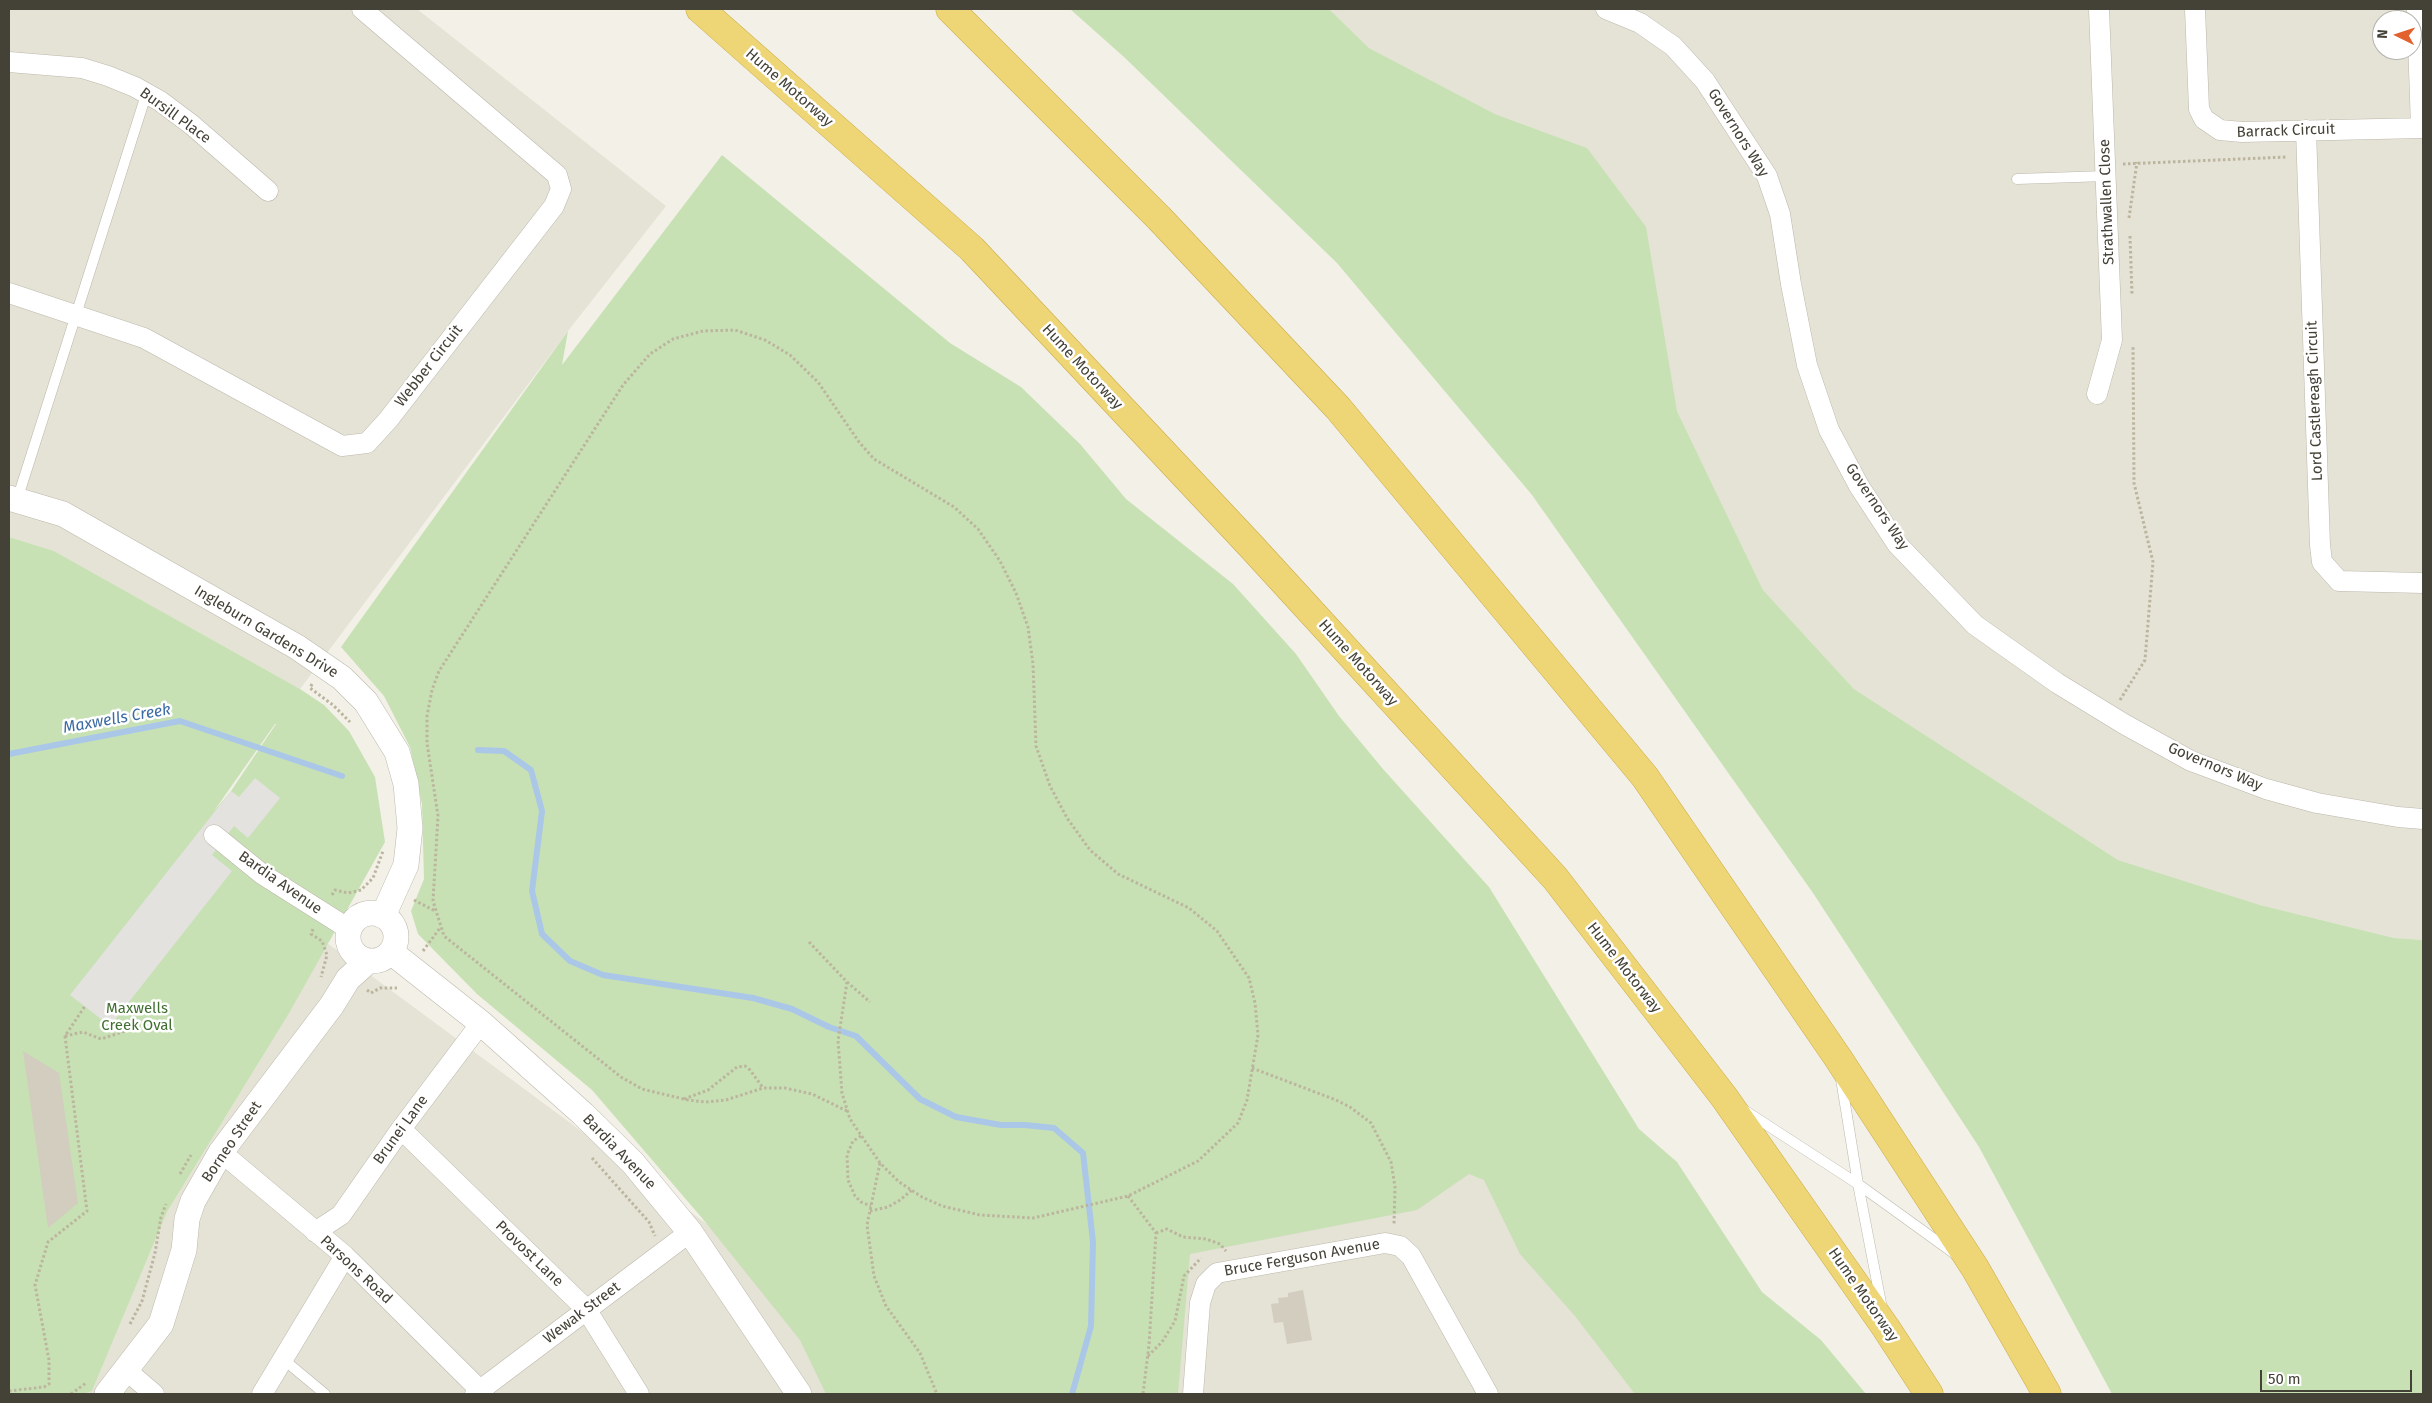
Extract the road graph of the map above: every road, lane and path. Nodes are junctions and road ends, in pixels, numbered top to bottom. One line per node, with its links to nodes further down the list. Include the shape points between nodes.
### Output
1 (362, 9): 19 (street, Webber Circuit, via 556,175 561,189 554,206 367,443 342,446 144,338)
2 (700, 9): 47 (highway, Hume Motorway, via 993,271 1555,878)
3 (950, 9): 44 (highway, via 1159,218 1338,408 1645,777)
4 (1606, 9): 25 (street, Governors Way, via 1640,24 1673,46 1705,81 1767,176 1780,214 1807,365 1830,430 1858,486 1897,544 1974,625 2057,683)
5 (2099, 9): 14 (street, Strathwallen Close)
6 (2195, 9): 11 (street, Barrack Circuit, via 2199,105 2204,119 2225,132)
7 (2418, 9): 10 (street)
8 (9, 62): 9 (street, Bursill Place, via 82,68 108,76)
9 (146, 95): 16 (street, Bursill Place, via 160,101 192,125); 19 (lane)
10 (2422, 128): 11 (street, Barrack Circuit)
11 (2306, 130): 12 (street, Lord Castlereagh Circuit)
12 (2306, 157): 13 (path); 23 (street, Lord Castlereagh Circuit, via 2322,562 2339,581)
13 (2138, 162): 14 (path); 18 (path, via 2128,218)
14 (2105, 171): 15 (lane); 21 (street, Strathwallen Close, via 2112,340)
15 (2017, 179)
16 (268, 191)
17 (9, 293): 19 (street, Webber Circuit)
18 (2132, 299)
19 (76, 315): 22 (lane)
20 (2132, 345): 25 (path, via 2134,484 2153,562 2145,660)
21 (2098, 394)
22 (13, 499): 31 (street, Ingleburn Gardens Drive, via 63,514 288,642 342,678 366,702 397,752 406,784 410,828 406,865)
23 (2423, 583)
24 (310, 688): 26 (path, via 333,704)
25 (2110, 715): 27 (street, Governors Way, via 2191,760 2266,789 2317,803)
26 (354, 729)
27 (2423, 819)
28 (214, 835): 32 (street, Bardia Avenue, via 262,874)
29 (384, 850): 30 (path, via 373,878 361,890 348,893)
30 (335, 890)
31 (383, 916): 32 (street, via 367,913 359,916); 34 (street, via 394,928)
32 (349, 929): 35 (street, via 348,944 352,951)
33 (809, 942): 36 (path)
34 (391, 952): 35 (street, via 379,961); 41 (street, Bardia Avenue)
35 (368, 961): 53 (street, Borneo Street, via 348,979)
36 (847, 982): 39 (path); 49 (path, via 838,1041 842,1093)
37 (371, 993): 38 (path, via 380,988 396,987)
38 (404, 993)
39 (870, 1002)
40 (85, 1006): 43 (path)
41 (481, 1022): 50 (street, Brunei Lane); 63 (street, Bardia Avenue, via 627,1157)
42 (138, 1027): 43 (path, via 101,1039 84,1032)
43 (65, 1036): 72 (path, via 87,1211 48,1242 35,1285 49,1360 49,1384)
44 (1838, 1058): 55 (lane); 67 (highway)
45 (1252, 1068): 48 (path, via 1258,1035 1255,1003 1249,978 1235,955 1217,931 1189,908 1118,874 1090,850 1066,818 1036,746 1033,664 1028,627 1000,561 978,529 954,507 874,459 818,382 790,355 765,340 735,330 703,331 672,339 650,354 623,385 443,665 432,690 427,716 427,743 438,816 433,901 444,936 621,1077 642,1089); 57 (path, via 1247,1100 1238,1123 1198,1161); 60 (path, via 1350,1106 1370,1123 1391,1162)
46 (763, 1088): 48 (path, via 726,1100); 48 (path, via 750,1070 745,1066 737,1067 708,1090); 49 (path, via 785,1088 812,1094)
47 (1724, 1097): 55 (lane); 69 (highway, Hume Motorway)
48 (682, 1099)
49 (847, 1111): 51 (path)
50 (401, 1129): 62 (street, Brunei Lane, via 341,1215); 68 (street, Provost Lane)
51 (861, 1136): 54 (path); 58 (path, via 853,1141 847,1156 848,1180 855,1196)
52 (587, 1151): 61 (path, via 649,1222)
53 (221, 1152): 62 (street, Parsons Road); 71 (street, Borneo Street, via 193,1201 187,1219 184,1250 161,1324)
54 (880, 1163): 56 (path); 58 (path)
55 (1858, 1184): 67 (lane); 69 (lane)
56 (912, 1190): 57 (path, via 949,1208 980,1216 1033,1218); 59 (path, via 888,1206)
57 (1128, 1196): 64 (path)
58 (871, 1206): 59 (path)
59 (870, 1211): 80 (path, via 867,1225 874,1276 886,1306 920,1354)
60 (1395, 1225)
61 (651, 1231)
62 (315, 1232): 66 (street, Parsons Road)
63 (690, 1232): 68 (street, Wewak Street); 79 (street, Bardia Avenue)
64 (1156, 1233): 65 (path, via 1167,1229 1183,1237 1206,1239 1220,1244); 81 (path)
65 (1226, 1251)
66 (345, 1256): 70 (street); 73 (street, Parsons Road)
67 (1975, 1268): 85 (highway)
68 (586, 1310): 73 (street, Wewak Street); 78 (street, Provost Lane)
69 (1886, 1328): 84 (highway, Hume Motorway)
70 (283, 1359): 76 (street); 77 (lane)
71 (126, 1370): 74 (street, Borneo Street); 75 (street)
72 (9, 1391)
73 (480, 1393)
74 (107, 1394)
75 (154, 1394)
76 (262, 1394)
77 (325, 1394)
78 (639, 1394)
79 (799, 1394)
80 (937, 1394)
81 (1143, 1394)
82 (1193, 1394): 83 (street, Bruce Ferguson Avenue, via 1200,1302 1206,1284 1217,1273 1385,1243 1400,1246 1411,1256)
83 (1488, 1394)
84 (1929, 1394)
85 (2047, 1394)

